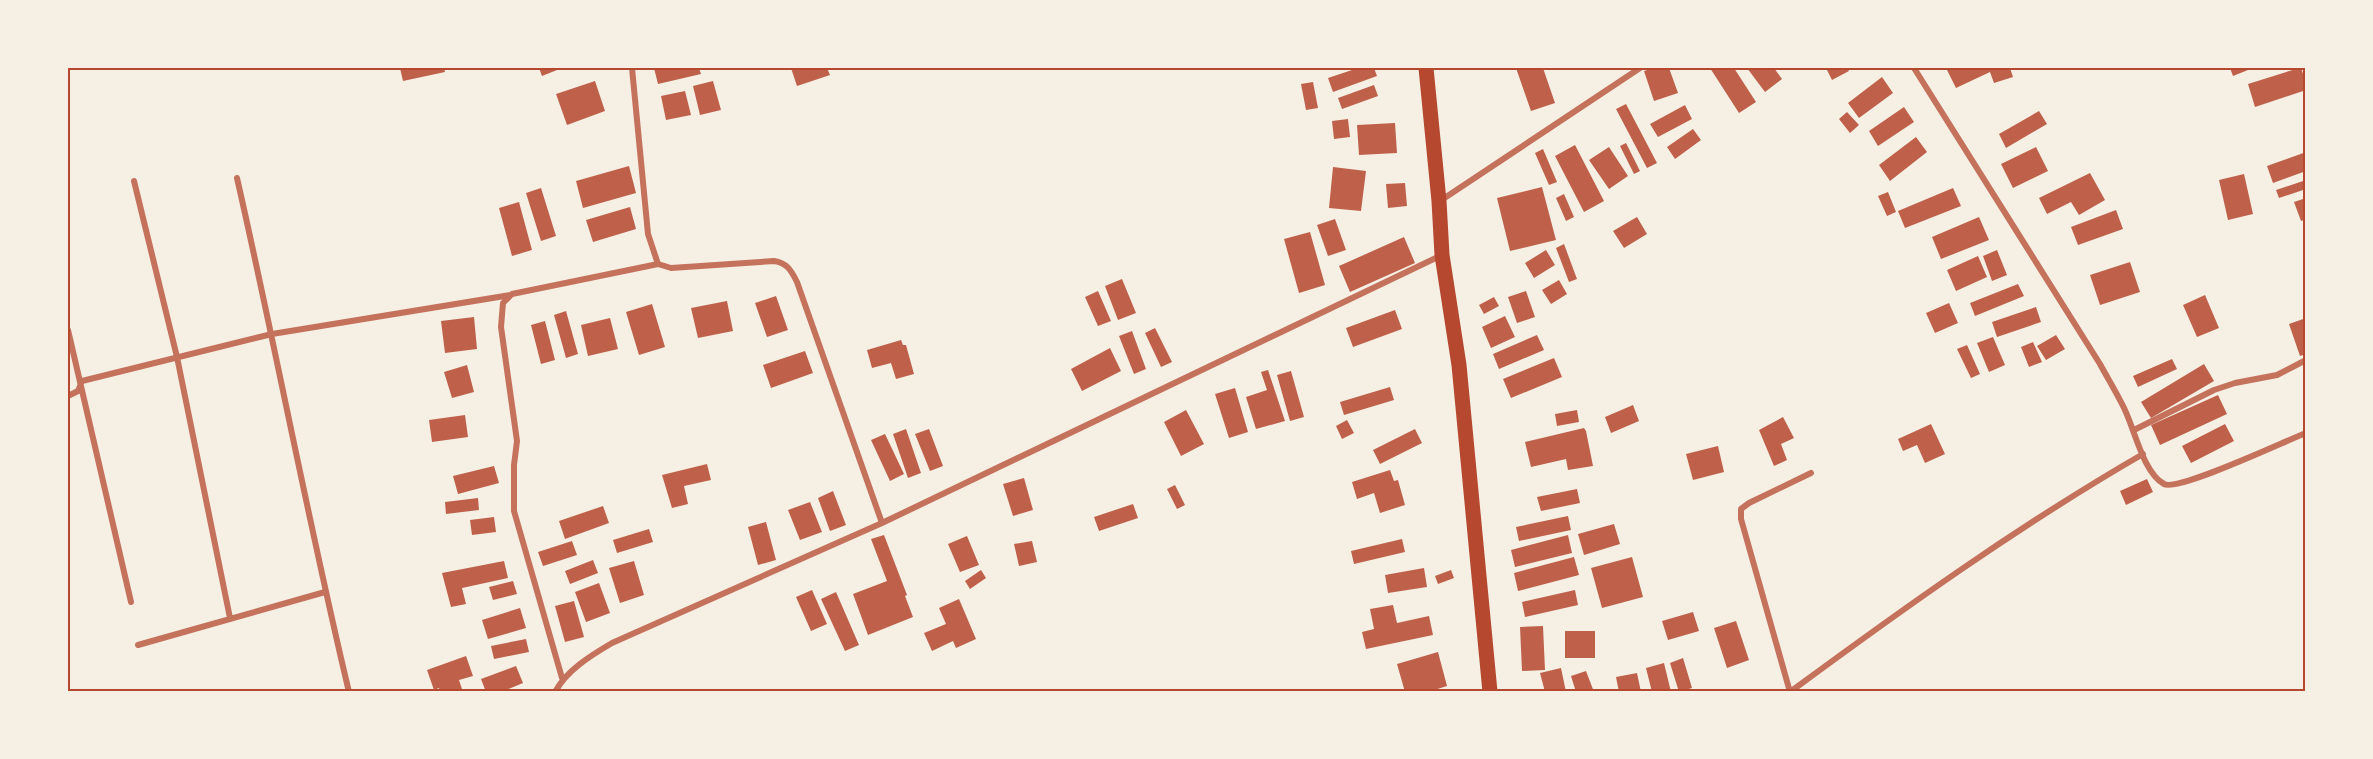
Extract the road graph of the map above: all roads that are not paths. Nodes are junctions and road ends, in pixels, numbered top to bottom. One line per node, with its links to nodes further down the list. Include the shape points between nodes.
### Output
1 (632, 68): 9 (street, via 648,234)
2 (1426, 68): 7 (highway)
3 (1640, 68): 7 (street)
4 (1914, 68): 17 (street, via 2100,364)
5 (237, 178): 12 (street)
6 (134, 181): 13 (street)
7 (1439, 201): 8 (highway)
8 (1442, 255): 21 (street); 29 (highway, via 1459,365)
9 (658, 264): 10 (street); 21 (street, via 672,268 774,261 791,269)
10 (512, 294): 12 (street); 26 (street, via 503,303 501,327 517,441 514,510)
11 (68, 330): 15 (street)
12 (272, 334): 13 (street); 22 (street)
13 (177, 357): 15 (street); 24 (street)
14 (2306, 360): 17 (street, via 2277,375 2214,390)
15 (81, 383): 16 (street, via 78,392); 23 (street)
16 (68, 396)
17 (2134, 430): 19 (street)
18 (2306, 433): 19 (street, via 2174,486 2159,480)
19 (2143, 454): 30 (street, via 2078,492 1888,620)
20 (1811, 474): 30 (street, via 1741,509)
21 (882, 523): 26 (street, via 612,643)
22 (325, 592): 24 (street); 27 (street)
23 (131, 602)
24 (230, 618): 25 (street)
25 (138, 645)
26 (562, 678): 28 (street)
27 (349, 692)
28 (555, 692)
29 (1490, 692)
30 (1790, 692)

